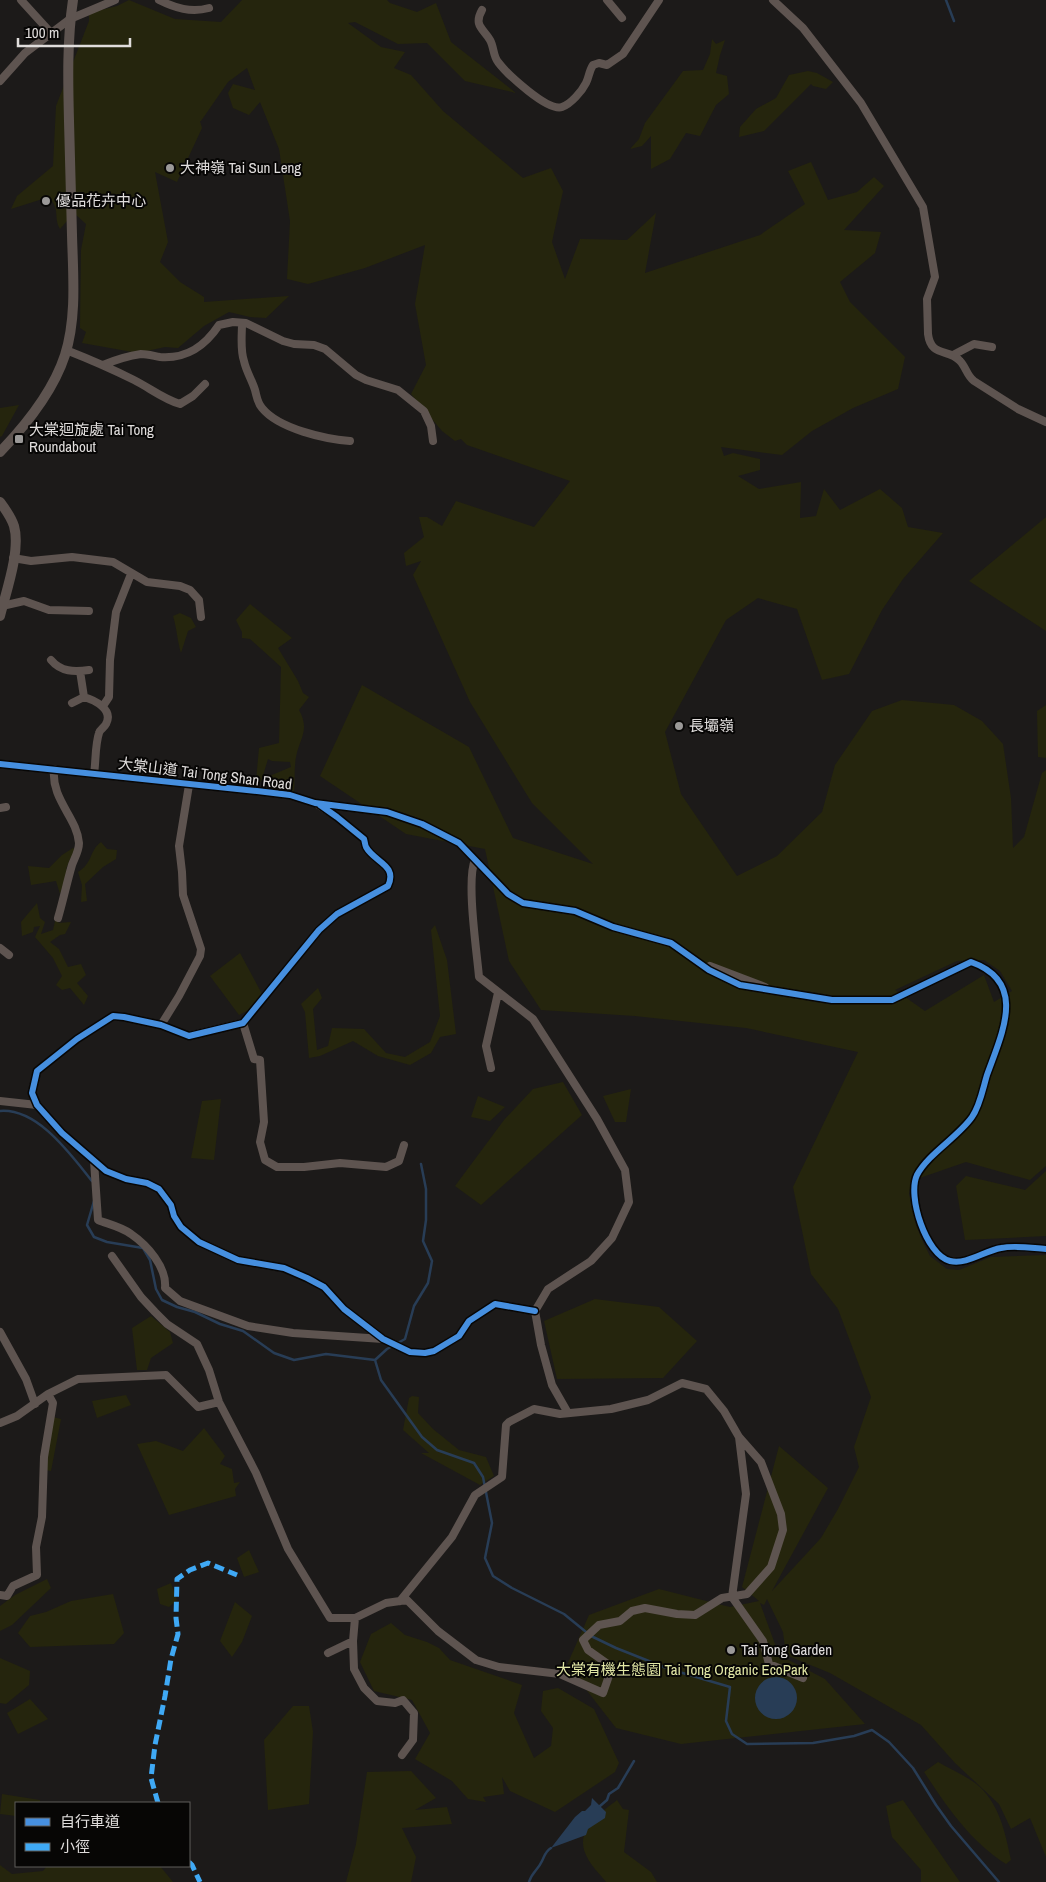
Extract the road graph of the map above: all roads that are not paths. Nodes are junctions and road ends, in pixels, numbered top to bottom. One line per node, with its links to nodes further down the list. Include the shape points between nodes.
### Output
1 (73, 0): 11 (street)
2 (115, 0): 11 (street)
3 (159, 0): 8 (street, via 188,11)
4 (607, 0): 10 (street)
5 (660, 0): 9 (street, via 623,54 607,66 593,65 587,82 568,104 560,108 527,90 497,61 490,40 481,30)
6 (773, 0): 17 (street, via 803,28 861,103 923,207 935,277 927,299 928,340 938,352)
7 (26, 2): 12 (street)
8 (209, 8)
9 (482, 10)
10 (622, 18)
11 (70, 19): 12 (street); 16 (street, via 68,68 74,279)
12 (51, 33): 13 (street, via 25,53)
13 (0, 81)
14 (242, 323): 18 (street, via 219,325 198,348 181,356 142,354); 21 (street, via 282,341 325,349 356,375 398,390 424,411); 22 (street, via 243,360 257,400 264,410 308,434)
15 (992, 347): 17 (street, via 974,344)
16 (66, 350): 18 (street); 23 (street, via 47,391)
17 (953, 355): 20 (street, via 974,381 1018,409)
18 (103, 365): 19 (street, via 180,404)
19 (205, 384)
20 (1046, 422)
21 (433, 441)
22 (350, 442)
23 (0, 452)
24 (0, 503): 25 (street, via 14,527)
25 (13, 558): 26 (street, via 30,561 72,557 95,559 113,562); 27 (street)
26 (131, 574): 29 (street, via 147,582 190,590 199,600); 35 (street, via 116,612 109,698)
27 (1, 611): 28 (street, via 24,601 49,610)
28 (89, 611)
29 (201, 617)
30 (51, 660): 32 (street, via 64,670)
31 (88, 670): 32 (street)
32 (80, 671): 33 (street)
33 (84, 697): 34 (street); 35 (street)
34 (72, 703)
35 (103, 706): 38 (street, via 108,722 99,733)
36 (0, 764): 37 (street, 大棠山道 Tai Tong Shan Road)
37 (54, 769): 38 (street, 大棠山道 Tai Tong Shan Road); 43 (street, via 55,790 79,842)
38 (94, 774): 39 (street, 大棠山道 Tai Tong Shan Road)
39 (189, 785): 40 (street, 大棠山道 Tai Tong Shan Road, via 290,795); 48 (street, via 179,846 183,895 202,949)
40 (315, 803): 41 (street, 大棠山道 Tai Tong Shan Road, via 387,812 422,824 459,843); 47 (street, via 364,839 366,847 389,870 391,880 388,886 337,914 319,930)
41 (475, 860): 42 (street, 大棠山道 Tai Tong Shan Road); 42 (street, via 473,864)
42 (480, 878): 46 (street, via 473,906 479,978); 54 (street, 大棠山道 Tai Tong Shan Road, via 523,903 575,911 613,927 671,943 696,961 775,990 832,1000 892,1000 971,962 985,967 994,973 1004,988 1006,1000 1002,1032 976,1111 920,1171 914,1186 915,1202 932,1246 947,1260 964,1261 1003,1248)
43 (58, 918)
44 (0, 948): 45 (street)
45 (9, 955)
46 (498, 994): 49 (street, via 486,1046); 56 (street, via 533,1019 597,1119 625,1170 629,1202 612,1238 591,1261 548,1289)
47 (243, 1023): 48 (street, via 189,1036); 52 (street, via 254,1059 260,1060 264,1122 260,1142 265,1160 277,1167 340,1163 386,1167 399,1161)
48 (161, 1025): 51 (street, via 113,1016 77,1039 37,1071 32,1093)
49 (491, 1068)
50 (0, 1101): 51 (street)
51 (37, 1105): 53 (street)
52 (404, 1145)
53 (94, 1161): 58 (street, via 106,1171 126,1179 147,1182 159,1190 171,1205 181,1227 199,1242 238,1260 284,1268 307,1278 324,1287 344,1310); 58 (street, via 98,1220 130,1233 159,1262 165,1288 180,1301 248,1326 293,1333)
54 (1046, 1249)
55 (112, 1256): 60 (street, via 155,1312 197,1344)
56 (535, 1311): 58 (street, via 495,1304 469,1321 459,1336 425,1353 410,1352); 62 (street, via 552,1385)
57 (0, 1332): 61 (street, via 26,1379)
58 (383, 1339)
59 (48, 1394): 60 (street, via 78,1378 166,1375 198,1407); 61 (street); 65 (street, via 53,1403 44,1457 42,1518 36,1547 37,1575 13,1586 7,1596)
60 (218, 1402): 68 (street, via 256,1473 288,1549 330,1618)
61 (34, 1404): 63 (street)
62 (568, 1413): 64 (street, via 611,1410 648,1400 682,1383 706,1389); 67 (street, via 534,1409 506,1425 502,1477 475,1495 452,1537)
63 (0, 1423)
64 (739, 1437): 66 (street, via 746,1494); 66 (street, via 761,1462 784,1530 771,1567 747,1594)
65 (0, 1595)
66 (732, 1597): 67 (street, via 716,1600 695,1615 645,1608 632,1611 620,1621 599,1625 583,1640 588,1650 612,1667 603,1693 560,1674 499,1667 476,1660 438,1631 407,1600); 71 (street, via 763,1642 769,1664)
67 (400, 1601): 68 (street, via 386,1603)
68 (355, 1618): 69 (street)
69 (353, 1641): 70 (street); 72 (street, via 354,1669 364,1688 377,1701 395,1704 403,1700 414,1713 414,1740)
70 (328, 1653)
71 (803, 1678)
72 (402, 1755)

